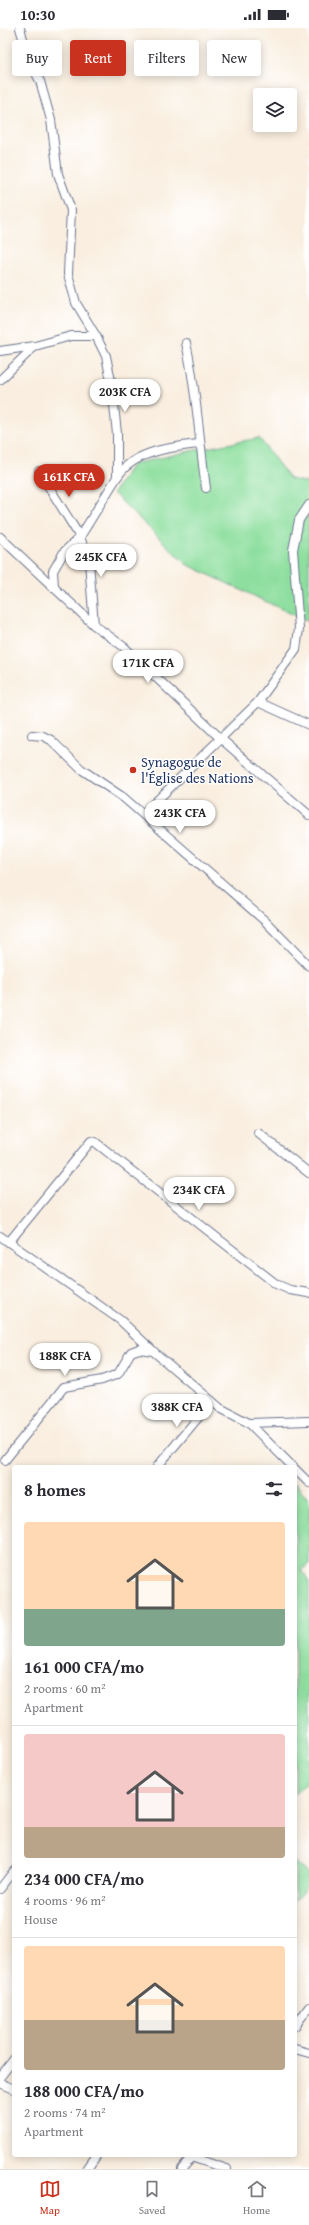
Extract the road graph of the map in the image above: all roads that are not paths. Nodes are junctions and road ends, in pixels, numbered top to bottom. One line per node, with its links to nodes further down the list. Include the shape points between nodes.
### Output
1 (20, 28): 2 (street, via 29,60 40,81 51,120 58,174 71,210 68,274 76,303)
2 (96, 336): 4 (street, via 71,336); 9 (street, via 106,356 112,386)
3 (186, 343): 7 (street, via 193,370)
4 (35, 346): 5 (street); 6 (street)
5 (0, 351)
6 (0, 380)
7 (199, 444): 9 (street, via 179,446 138,457 124,467); 10 (street)
8 (39, 471): 13 (street)
9 (118, 477): 13 (street)
10 (206, 488)
11 (309, 505): 16 (street, via 299,520 293,550 299,628 296,649)
12 (0, 537): 14 (street)
13 (80, 537): 14 (street, via 64,552 52,571); 15 (street, via 89,562)
14 (54, 588): 15 (street)
15 (94, 625): 19 (street, via 124,647)
16 (258, 702): 17 (street); 19 (street)
17 (309, 725)
18 (32, 735): 20 (street, via 51,740 81,769 124,798)
19 (220, 738): 20 (street); 21 (street)
20 (142, 814): 22 (street, via 265,921)
21 (309, 815)
22 (309, 966)
23 (258, 1133): 24 (street)
24 (309, 1172)
25 (3, 1239): 26 (street, via 91,1140 276,1284); 27 (street, via 120,1320)
26 (309, 1294)
27 (153, 1351): 28 (street); 31 (street, via 139,1349 131,1352 118,1374 102,1380 64,1387)
28 (212, 1401): 30 (street, via 220,1408); 32 (street)
29 (309, 1421): 30 (street)
30 (249, 1422): 33 (street)
31 (5, 1460)
32 (159, 1465)
33 (291, 1465)
34 (297, 1471): 35 (street)
35 (309, 1483)
36 (12, 1873): 37 (street)
37 (0, 1888)
38 (309, 2007): 39 (street)
39 (297, 2023)
40 (297, 2050): 41 (street)
41 (309, 2053)
42 (12, 2062): 43 (street)
43 (0, 2077)
44 (0, 2083): 45 (street)
45 (12, 2088)
46 (96, 2157): 49 (street)
47 (189, 2157): 50 (street)
48 (193, 2157): 51 (street)
49 (87, 2169)
50 (182, 2169)
51 (227, 2169)

